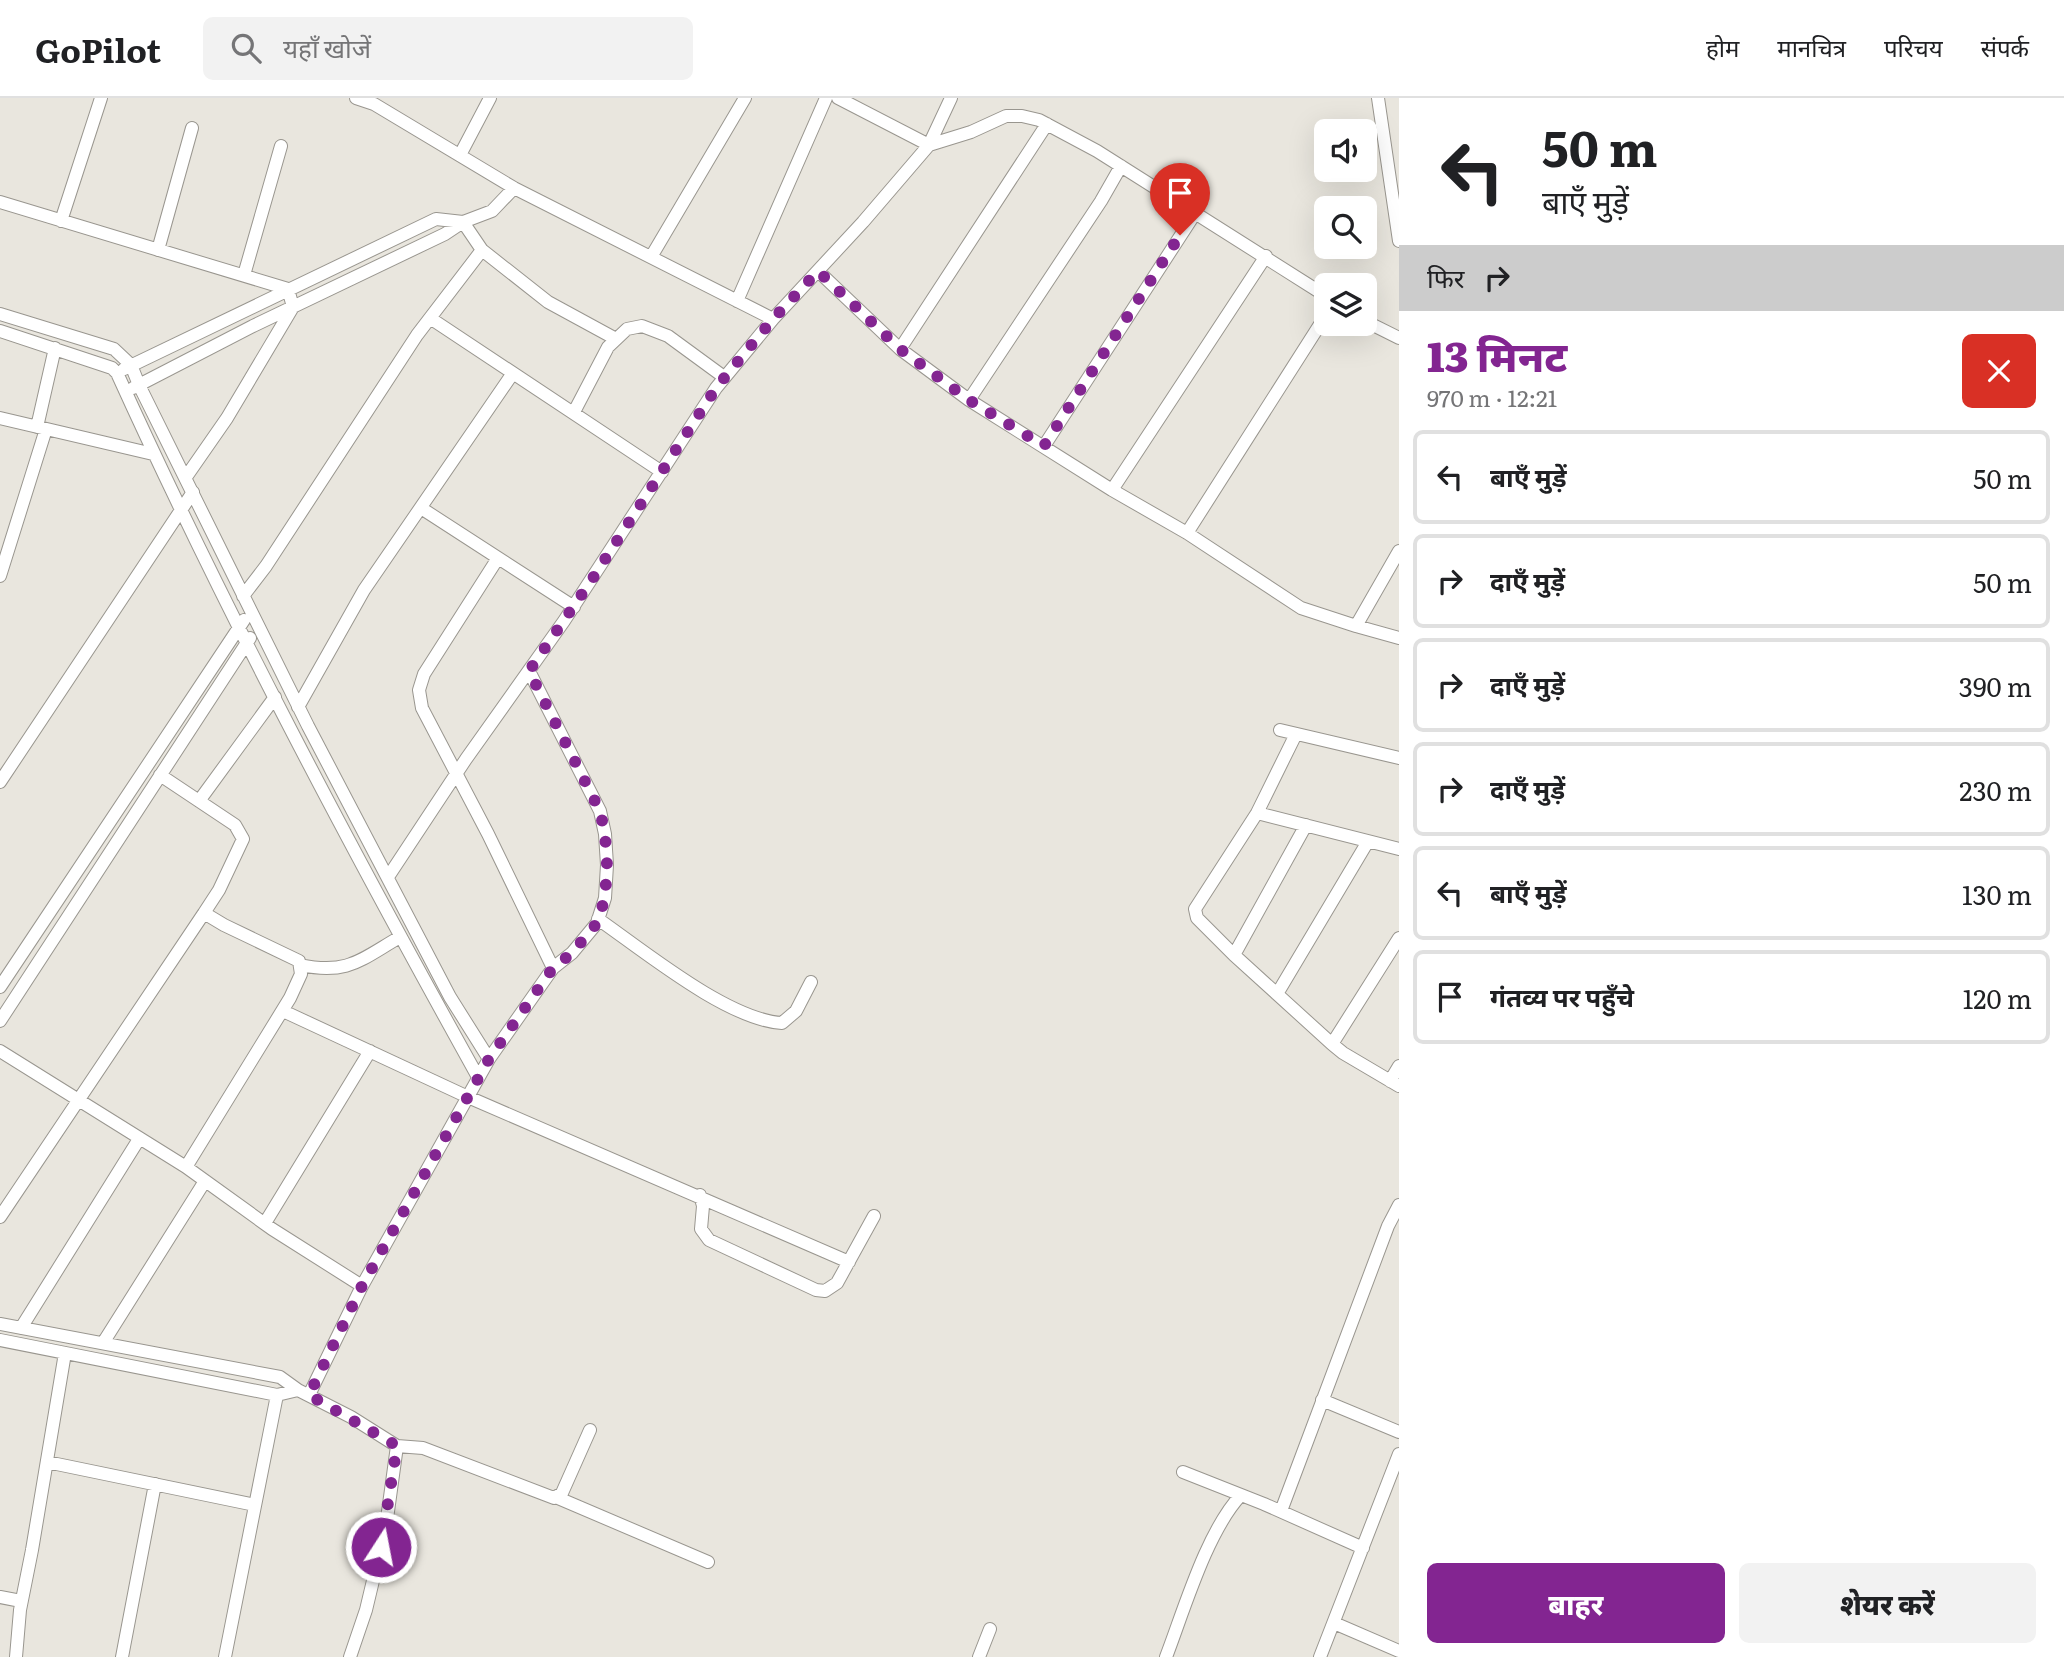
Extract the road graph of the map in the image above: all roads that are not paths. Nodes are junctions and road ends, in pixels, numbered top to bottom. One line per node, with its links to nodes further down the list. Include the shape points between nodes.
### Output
1 (101, 98): 19 (street)
2 (356, 98): 9 (street)
3 (490, 98): 14 (street)
4 (745, 98): 25 (street)
5 (826, 98): 30 (street)
6 (838, 98): 12 (street)
7 (951, 98): 12 (street)
8 (1378, 98): 21 (street)
9 (376, 101): 14 (street)
10 (1047, 124): 12 (street, via 1006,116); 15 (street); 41 (street)
11 (192, 128): 22 (street)
12 (929, 145): 26 (street)
13 (281, 146): 27 (street)
14 (460, 155): 16 (street)
15 (1121, 166): 18 (street); 48 (street)
16 (514, 188): 20 (street, via 492,211); 25 (street)
17 (0, 202): 19 (street)
18 (1196, 212): 24 (street); 52 (street)
19 (61, 221): 22 (street)
20 (463, 222): 23 (street); 29 (street, via 436,219); 31 (street)
21 (1399, 241)
22 (159, 250): 27 (street)
23 (482, 250): 33 (street); 39 (street, via 548,302)
24 (1266, 256): 28 (street); 56 (street)
25 (651, 257): 30 (street)
26 (818, 271): 34 (street); 41 (street)
27 (244, 275): 29 (street)
28 (1314, 288)
29 (288, 289): 31 (street); 42 (street)
30 (737, 301): 34 (street)
31 (293, 307): 46 (street); 55 (street)
32 (0, 314): 42 (street, via 114,349)
33 (430, 318): 44 (street); 64 (street)
34 (773, 319): 45 (street)
35 (1377, 327): 38 (street)
36 (0, 331): 40 (street)
37 (1314, 334): 60 (street)
38 (1399, 338)
39 (616, 339): 45 (street, via 627,329 642,326 668,336); 49 (street)
40 (55, 348): 43 (street); 51 (street)
41 (900, 349): 48 (street)
42 (131, 365): 43 (street); 46 (street)
43 (117, 373): 47 (street)
44 (513, 373): 49 (street); 58 (street)
45 (724, 377): 54 (street)
46 (139, 385): 47 (street); 55 (street)
47 (126, 391): 53 (street)
48 (969, 400): 52 (street)
49 (574, 412): 54 (street)
50 (0, 418): 51 (street)
51 (42, 428): 53 (street); 63 (street)
52 (1044, 446): 56 (street)
53 (153, 454): 59 (street)
54 (662, 472): 65 (street)
55 (186, 477): 57 (street)
56 (1112, 490): 60 (street)
57 (193, 492): 59 (street); 64 (street)
58 (421, 508): 62 (street); 74 (street, via 365,590)
59 (181, 509): 68 (street); 79 (street)
60 (1187, 533): 69 (street, via 1301,608)
61 (1399, 551): 69 (street)
62 (498, 558): 65 (street); 80 (street, via 418,690 422,708)
63 (0, 576)
64 (243, 596): 66 (street)
65 (574, 607): 72 (street)
66 (250, 610): 67 (street); 68 (street)
67 (258, 625): 71 (street); 74 (street)
68 (240, 626): 71 (street); 97 (street)
69 (1356, 626): 70 (street)
70 (1399, 638)
71 (247, 642): 73 (street); 81 (street)
72 (529, 671): 80 (street); 90 (street, via 600,811 607,865)
73 (275, 697): 83 (street); 91 (street)
74 (298, 707): 88 (street)
75 (1280, 730): 76 (street)
76 (1296, 734): 77 (street); 84 (street)
77 (1399, 758)
78 (0, 759): 79 (street)
79 (13, 763): 82 (street)
80 (456, 774): 88 (street); 95 (street)
81 (160, 775): 83 (street); 100 (street)
82 (0, 782)
83 (199, 801): 89 (street, via 235,825 243,839)
84 (1257, 813): 85 (street); 93 (street, via 1195,909 1197,918)
85 (1306, 825): 86 (street); 93 (street)
86 (1367, 843): 87 (street); 98 (street)
87 (1398, 847)
88 (388, 877): 104 (street, via 450,997)
89 (204, 913): 94 (street); 109 (street)
90 (598, 919): 95 (street, via 572,953); 96 (street, via 677,975 765,1022 782,1023 796,1011)
91 (400, 937): 94 (street, via 349,966 325,970); 106 (street)
92 (1399, 938): 101 (street)
93 (1234, 955): 98 (street)
94 (300, 965): 99 (street, via 301,974)
95 (553, 968): 104 (street)
96 (811, 982)
97 (0, 987)
98 (1278, 994): 101 (street)
99 (283, 1011): 103 (street); 111 (street)
100 (0, 1021)
101 (1332, 1044): 107 (street)
102 (0, 1051): 109 (street)
103 (370, 1051): 108 (street); 117 (street)
104 (489, 1059): 106 (street)
105 (1399, 1066): 107 (street)
106 (478, 1077): 108 (street)
107 (1395, 1084)
108 (468, 1097): 113 (street); 119 (street)
109 (79, 1100): 110 (street); 116 (street)
110 (139, 1139): 111 (street); 121 (street)
111 (186, 1167): 112 (street)
112 (205, 1181): 117 (street); 123 (street)
113 (700, 1195): 118 (street); 118 (street, via 701,1229 709,1240 803,1286 831,1288)
114 (1399, 1205): 127 (street)
115 (874, 1216): 118 (street)
116 (0, 1217)
117 (265, 1223): 119 (street)
118 (849, 1262)
119 (362, 1286): 125 (street)
120 (0, 1324): 121 (street)
121 (21, 1328): 123 (street)
122 (0, 1340): 124 (street)
123 (103, 1343): 125 (street, via 280,1377)
124 (65, 1353): 126 (street); 132 (street)
125 (303, 1393): 126 (street); 130 (street)
126 (277, 1395): 137 (street)
127 (1322, 1400): 129 (street); 138 (street)
128 (590, 1430): 136 (street)
129 (1399, 1432)
130 (397, 1446): 136 (street, via 423,1448); 149 (street, via 386,1526)
131 (1399, 1454): 139 (street)
132 (47, 1462): 134 (street); 142 (street)
133 (1183, 1472): 135 (street)
134 (155, 1484): 137 (street); 147 (street)
135 (1241, 1495): 138 (street); 151 (street, via 1214,1534)
136 (558, 1498): 140 (street)
137 (255, 1505): 148 (street)
138 (1281, 1511): 139 (street)
139 (1363, 1548): 143 (street)
140 (708, 1562)
141 (0, 1597): 142 (street)
142 (21, 1601): 146 (street)
143 (1334, 1623): 145 (street); 152 (street)
144 (990, 1629): 150 (street)
145 (1399, 1651)
146 (16, 1657)
147 (122, 1657)
148 (225, 1657)
149 (350, 1657)
150 (979, 1657)
151 (1166, 1657)
152 (1320, 1657)

